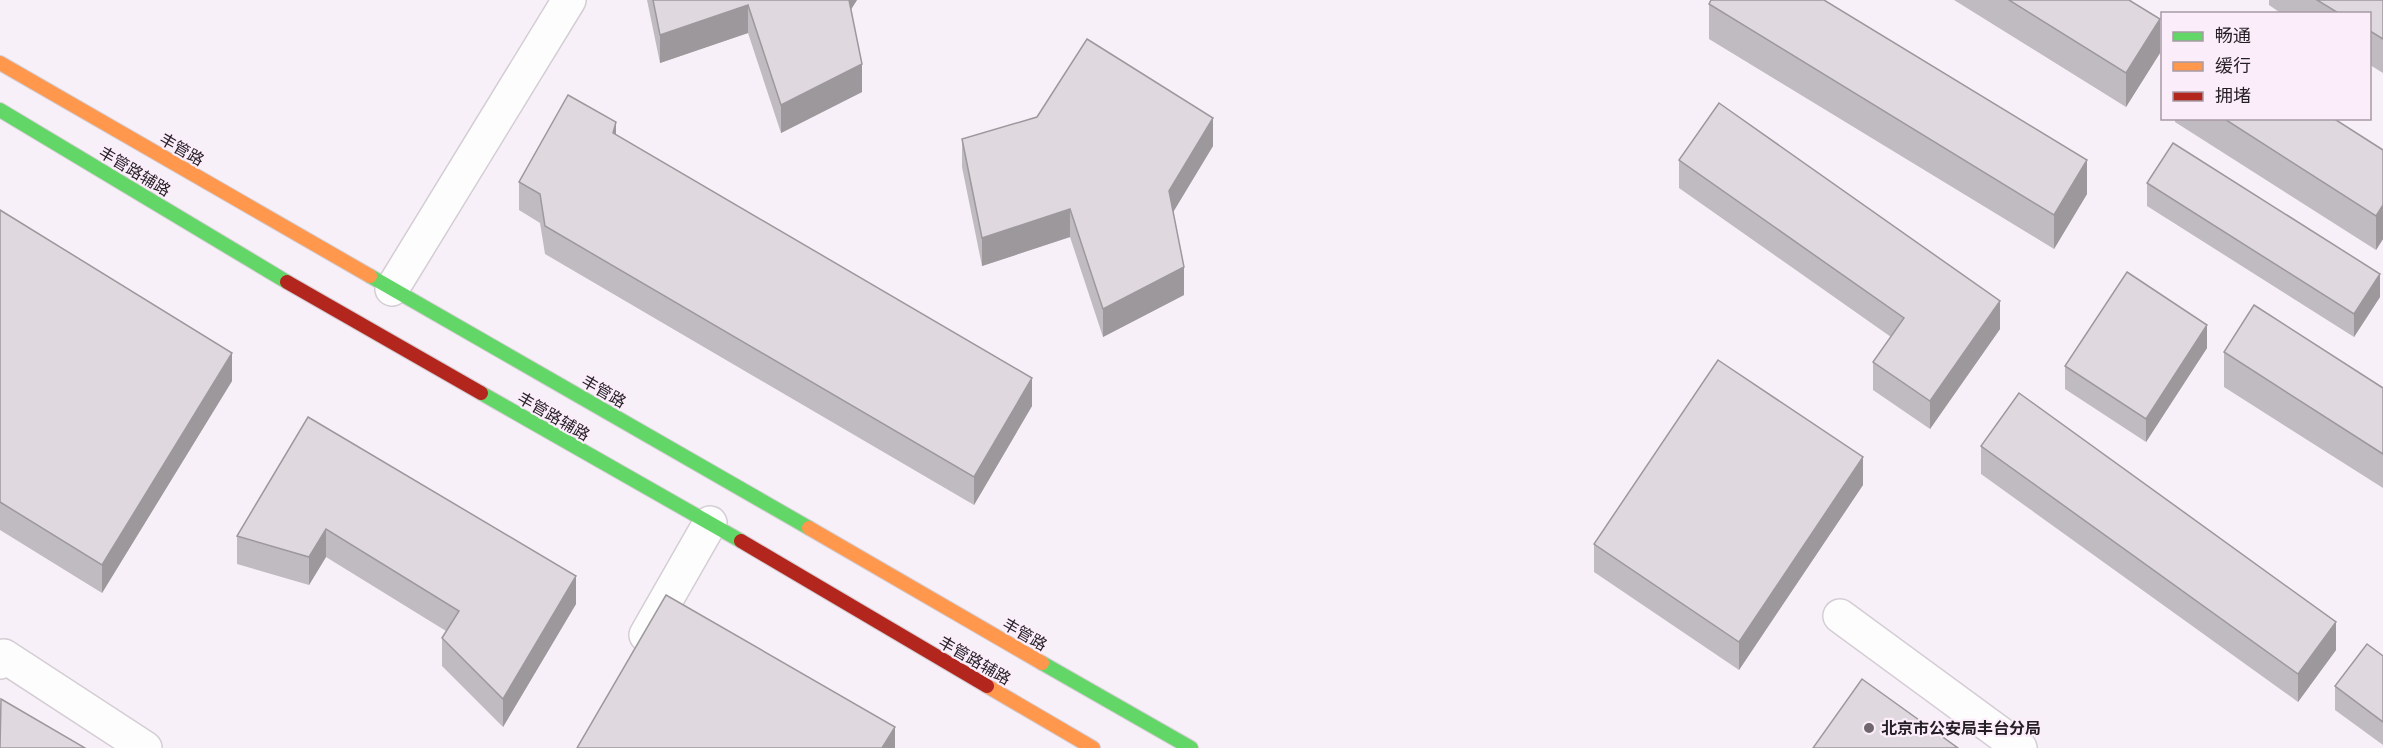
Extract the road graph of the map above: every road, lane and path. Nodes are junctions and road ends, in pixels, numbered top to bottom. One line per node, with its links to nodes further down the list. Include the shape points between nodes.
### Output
1 (569, 0): 7 (street)
2 (0, 63): 7 (street, 丰管路)
3 (0, 110): 4 (street, 丰管路辅路)
4 (276, 274): 5 (street); 8 (street, 丰管路辅路)
5 (310, 276)
6 (343, 278): 7 (street)
7 (384, 284): 14 (street, 丰管路)
8 (710, 523): 10 (street); 13 (street, 丰管路辅路)
9 (1840, 616): 15 (street)
10 (633, 658)
11 (0, 662): 12 (street, via 4,656)
12 (146, 748)
13 (1093, 748)
14 (1191, 748)
15 (2020, 748)

